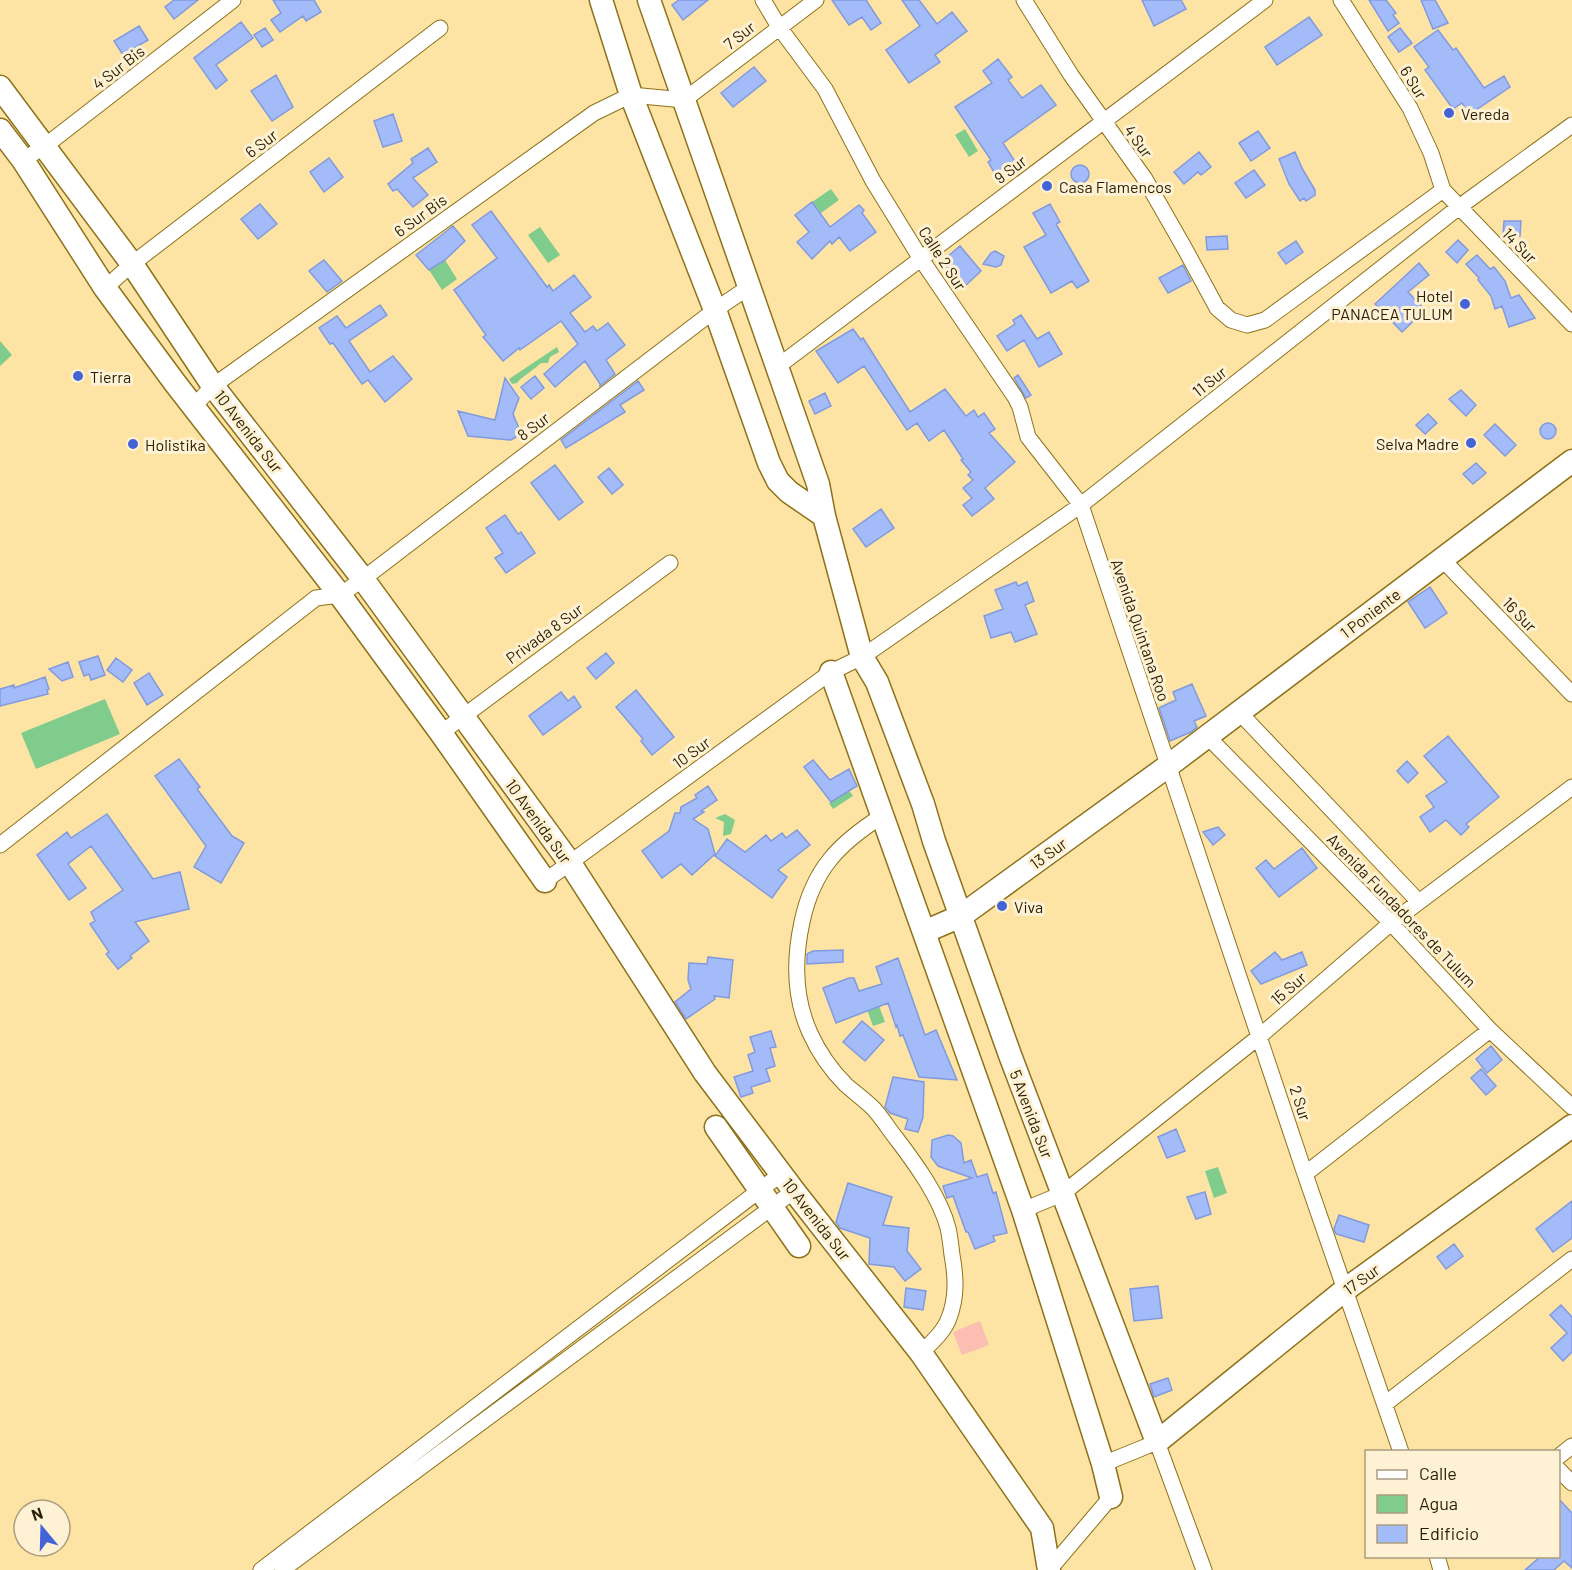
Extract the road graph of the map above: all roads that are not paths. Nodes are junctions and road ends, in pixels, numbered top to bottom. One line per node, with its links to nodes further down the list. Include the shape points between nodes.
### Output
1 (233, 0): 17 (street, 4 Sur Bis)
2 (601, 0): 12 (street)
3 (650, 0): 13 (street, 5 Avenida Sur)
4 (763, 0): 9 (street, Calle 2 Sur)
5 (816, 0): 9 (street, 7 Sur)
6 (1024, 0): 14 (street, 4 Sur)
7 (1265, 0): 14 (street, 9 Sur)
8 (1341, 0): 19 (street, 6 Sur, via 1410,108)
9 (779, 27): 13 (street, 7 Sur); 21 (street, Calle 2 Sur, via 825,89 867,172)
10 (440, 28): 22 (street, 6 Sur)
11 (0, 87): 17 (street, 10 Avenida Sur)
12 (631, 95): 13 (street); 25 (street); 28 (street, 6 Sur Bis, via 594,113)
13 (684, 100): 23 (street, 5 Avenida Sur)
14 (1103, 122): 19 (street, 4 Sur, via 1145,179 1217,308 1231,320 1247,325 1265,320); 21 (street, 9 Sur)
15 (1572, 125): 20 (street, 11 Sur)
16 (0, 130): 18 (street)
17 (45, 146): 18 (street, 4 Sur Bis); 22 (street, 10 Avenida Sur)
18 (23, 160): 24 (street)
19 (1443, 190): 20 (street, 14 Sur)
20 (1459, 207): 26 (street, 14 Sur); 31 (street, 11 Sur)
21 (921, 259): 27 (street, 9 Sur); 31 (street, Calle 2 Sur, via 1015,397 1028,437)
22 (132, 264): 24 (street, 6 Sur); 28 (street, 10 Avenida Sur)
23 (749, 287): 25 (street, 8 Sur); 27 (street, 5 Avenida Sur)
24 (105, 288): 29 (street)
25 (715, 310): 32 (street, via 778,481); 35 (street, 8 Sur)
26 (1572, 324)
27 (777, 367): 32 (street, 5 Avenida Sur, via 818,484)
28 (213, 386): 29 (street, 6 Sur Bis); 35 (street, 10 Avenida Sur)
29 (194, 406): 36 (street)
30 (1572, 461): 33 (street, 1 Poniente)
31 (1081, 505): 37 (street, 11 Sur); 44 (street, Avenida Quintana Roo)
32 (824, 516): 37 (street, 5 Avenida Sur)
33 (1442, 559): 39 (street, 16 Sur); 40 (street, 1 Poniente)
34 (670, 563): 41 (street, Privada 8 Sur)
35 (363, 579): 36 (street, 8 Sur); 41 (street, 10 Avenida Sur)
36 (340, 595): 42 (street); 47 (street, via 316,598)
37 (862, 657): 38 (street, 10 Sur); 51 (street, 5 Avenida Sur, via 877,682)
38 (831, 672): 46 (street); 48 (street, 10 Sur)
39 (1572, 694)
40 (1239, 712): 43 (street, 1 Poniente); 50 (street)
41 (462, 716): 42 (street, Privada 8 Sur); 48 (street, 10 Avenida Sur)
42 (441, 733): 49 (street)
43 (1207, 736): 44 (street, 1 Poniente); 52 (street, Avenida Fundadores de Tulum)
44 (1168, 766): 51 (street, 13 Sur); 55 (street, 2 Sur)
45 (1572, 787): 50 (street, 15 Sur)
46 (882, 816): 53 (street); 67 (street, via 838,849 822,870 803,917 796,970 800,1008 830,1068 873,1108 915,1163 948,1226 955,1294 949,1320)
47 (0, 845)
48 (570, 863): 49 (street, 10 Sur); 60 (street, 10 Avenida Sur, via 705,1072)
49 (545, 881)
50 (1419, 902): 52 (street, 15 Sur)
51 (961, 916): 53 (street, 13 Sur); 61 (street, 5 Avenida Sur)
52 (1391, 923): 54 (street, Avenida Fundadores de Tulum); 55 (street, 15 Sur)
53 (924, 932): 63 (street)
54 (1490, 1030): 56 (street, Avenida Fundadores de Tulum); 59 (street)
55 (1260, 1036): 59 (street, 2 Sur); 61 (street, 15 Sur)
56 (1572, 1107)
57 (1572, 1126): 66 (street, 17 Sur)
58 (716, 1127): 62 (street)
59 (1305, 1174): 66 (street, 2 Sur)
60 (788, 1183): 62 (street); 62 (street); 67 (street, 10 Avenida Sur)
61 (1062, 1194): 63 (street, 15 Sur); 69 (street, 5 Avenida Sur)
62 (765, 1199): 64 (street); 77 (street); 78 (street)
63 (1023, 1210): 73 (street)
64 (799, 1246)
65 (1572, 1259): 68 (street)
66 (1346, 1289): 68 (street, 2 Sur); 69 (street, 17 Sur)
67 (921, 1353): 79 (street, 10 Avenida Sur, via 1042,1528)
68 (1385, 1404): 71 (street, 2 Sur)
69 (1157, 1442): 73 (street); 80 (street, 5 Avenida Sur)
70 (1572, 1446): 72 (street)
71 (1400, 1450)
72 (1560, 1455)
73 (1103, 1464): 76 (street)
74 (1560, 1471): 75 (street)
75 (1572, 1483)
76 (1111, 1497): 79 (street)
77 (261, 1570)
78 (282, 1570)
79 (1049, 1570)
80 (1204, 1570)

